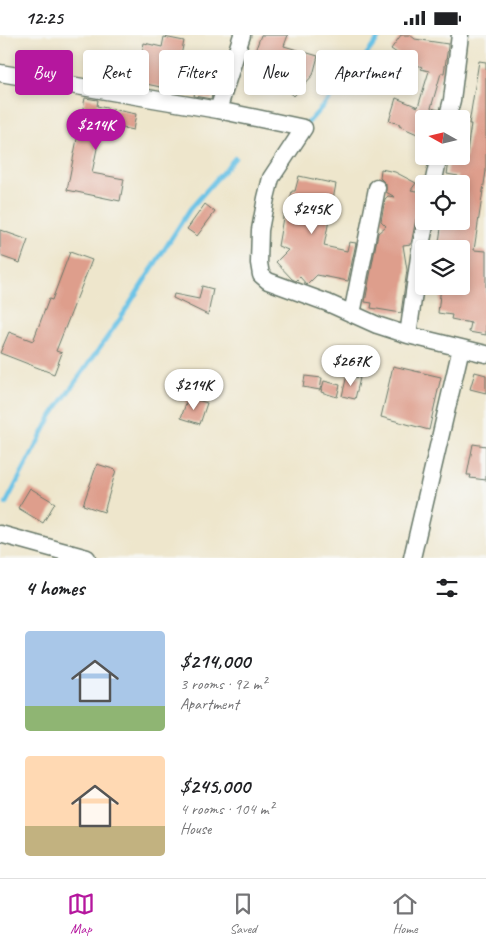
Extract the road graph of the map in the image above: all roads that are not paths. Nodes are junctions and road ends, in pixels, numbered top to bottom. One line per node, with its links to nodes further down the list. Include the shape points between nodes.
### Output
1 (242, 35): 4 (street)
2 (460, 35): 5 (street)
3 (0, 73): 4 (street)
4 (218, 110): 8 (street, via 304,128 271,178 260,229 261,275 268,281)
5 (450, 110)
6 (377, 187): 8 (street)
7 (424, 230): 9 (street)
8 (352, 314): 9 (street)
9 (408, 335): 10 (street)
10 (460, 348): 11 (street); 14 (street)
11 (486, 354)
12 (0, 534): 13 (street)
13 (86, 558)
14 (412, 558)

